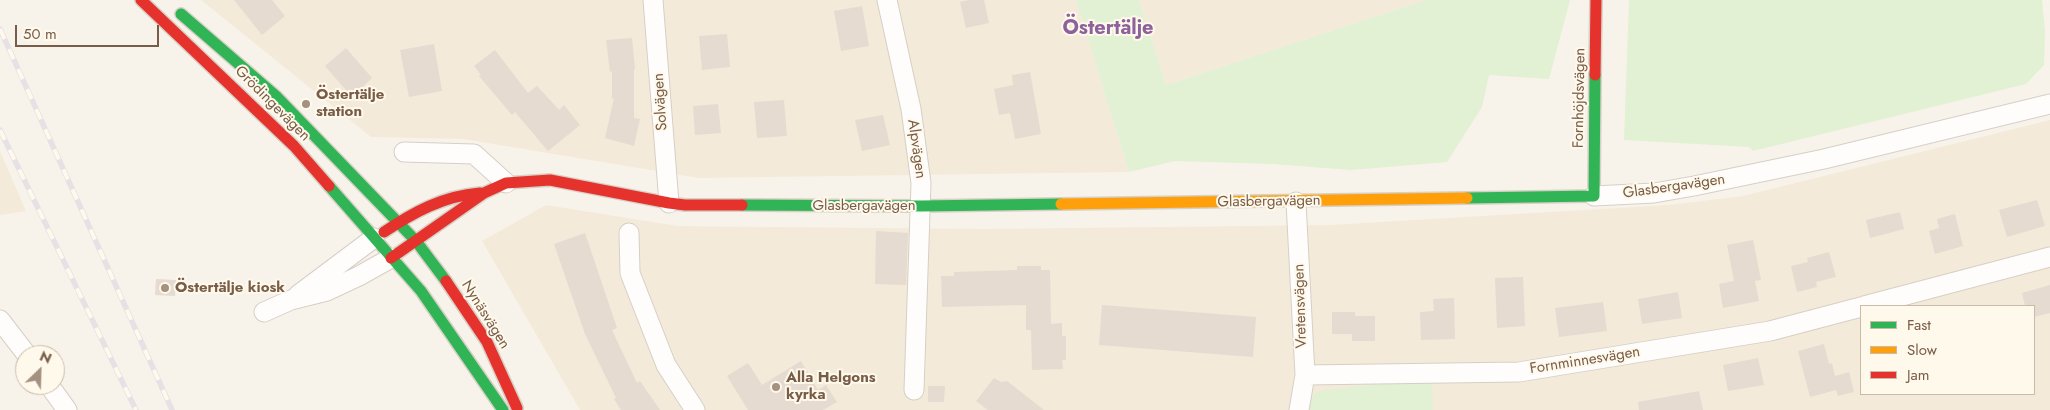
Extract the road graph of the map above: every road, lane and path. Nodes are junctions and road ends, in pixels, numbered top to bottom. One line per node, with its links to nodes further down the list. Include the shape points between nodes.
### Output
1 (142, 0): 16 (street, Grödingevägen, via 294,146)
2 (653, 0): 12 (street, Solvägen)
3 (887, 0): 13 (street, Alpvägen, via 911,109 921,183)
4 (1596, 0): 10 (street, Fornhöjdsvägen)
5 (172, 6): 14 (street, Grödingevägen, via 277,97)
6 (2050, 104): 10 (street, Glasbergavägen, via 1824,159 1694,186 1654,193)
7 (404, 152): 8 (street, via 474,154)
8 (506, 183): 9 (street, Glasbergavägen); 12 (street, Glasbergavägen, via 550,180)
9 (484, 193): 14 (street, Glasbergavägen, via 449,197); 17 (street, Glasbergavägen)
10 (1594, 196): 11 (street, Glasbergavägen)
11 (1296, 202): 13 (street, Glasbergavägen); 26 (street, Vretensvägen)
12 (669, 204): 13 (street, Glasbergavägen)
13 (920, 206): 27 (street, Alpvägen)
14 (398, 222): 16 (street, Glasbergavägen); 17 (street, Grödingevägen)
15 (629, 233): 32 (street, via 630,273 666,365)
16 (374, 238): 18 (street, Grödingevägen); 20 (street)
17 (416, 242): 18 (street, Glasbergavägen); 31 (street, Nynäsvägen, via 468,312)
18 (390, 258): 20 (street, via 327,291); 30 (street, via 421,291)
19 (2050, 258): 21 (street, Fornminnesvägen)
20 (291, 300): 23 (street)
21 (1871, 305)
22 (1860, 308): 26 (street, Fornminnesvägen, via 1770,331 1519,372)
23 (264, 312)
24 (0, 320): 25 (street)
25 (19, 345)
26 (1305, 375): 33 (street, Vretensvägen)
27 (914, 390)
28 (56, 395): 29 (street)
29 (67, 410)
30 (503, 410)
31 (518, 410)
32 (695, 410)
33 (1299, 410)

